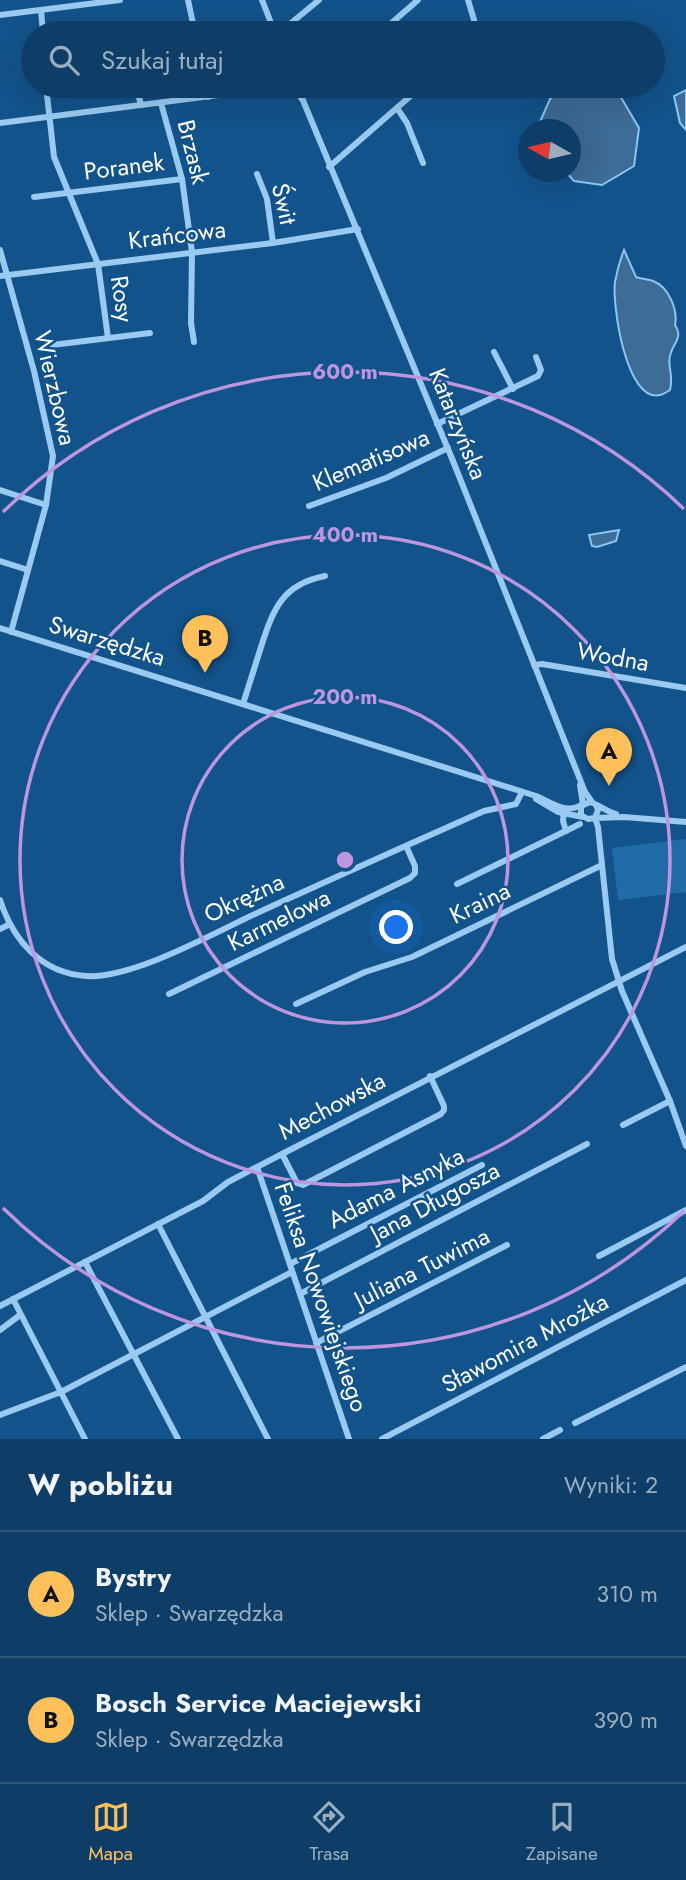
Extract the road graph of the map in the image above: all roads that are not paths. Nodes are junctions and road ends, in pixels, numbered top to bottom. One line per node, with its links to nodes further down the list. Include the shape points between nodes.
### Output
1 (120, 0): 7 (street)
2 (188, 0): 10 (street)
3 (262, 0): 11 (street)
4 (319, 0): 12 (street)
5 (418, 0): 13 (street)
6 (468, 0): 14 (street)
7 (41, 10): 8 (street); 9 (street)
8 (0, 15)
9 (42, 21)
10 (192, 21)
11 (272, 21)
12 (296, 21)
13 (394, 21)
14 (474, 21)
15 (47, 98): 23 (street, Rosy)
16 (139, 98): 21 (street)
17 (200, 98): 20 (street)
18 (301, 98): 26 (street, Katarzyńska)
19 (408, 98): 22 (street)
20 (160, 103): 21 (street); 28 (street, Brzask)
21 (141, 105): 23 (street)
22 (397, 108): 25 (street); 26 (street)
23 (48, 117): 24 (street); 29 (street, Rosy, via 54,157)
24 (0, 123)
25 (423, 163)
26 (329, 167): 31 (street, Katarzyńska)
27 (257, 174): 32 (street, Świt, via 267,199)
28 (182, 179): 29 (street, Poranek); 34 (street, Brzask)
29 (70, 193): 30 (street, Poranek); 35 (street, Rosy)
30 (34, 197)
31 (358, 229): 32 (street, Krańcowa); 44 (street, Katarzyńska)
32 (273, 243): 34 (street, Krańcowa)
33 (0, 250): 36 (street, Wierzbowa)
34 (192, 252): 35 (street, Krańcowa); 39 (street, Brzask)
35 (98, 264): 36 (street, Krańcowa); 38 (street, Rosy)
36 (4, 276): 47 (street, Wierzbowa, via 34,370 53,456)
37 (150, 333): 38 (street, Rosy)
38 (108, 338): 40 (street, Rosy)
39 (194, 342)
40 (52, 345)
41 (494, 352): 43 (street)
42 (536, 357): 43 (street, via 541,370 538,376)
43 (513, 389): 44 (street)
44 (437, 424): 45 (street, Katarzyńska)
45 (448, 448): 48 (street, Klematisowa, via 386,478); 54 (street, Katarzyńska)
46 (0, 491): 47 (street)
47 (47, 505): 50 (street, Wierzbowa)
48 (309, 506)
49 (0, 561): 50 (street)
50 (28, 570): 53 (street, Wierzbowa)
51 (325, 576): 56 (street, via 294,587 272,613)
52 (0, 628): 53 (street, Swarzędzka)
53 (11, 632): 56 (street, Swarzędzka)
54 (534, 665): 55 (street, Wodna); 57 (street, Katarzyńska)
55 (686, 688)
56 (243, 704): 58 (street, Swarzędzka)
57 (579, 778): 59 (street, Katarzyńska); 60 (street, Katarzyńska)
58 (522, 792): 61 (street, Swarzędzka); 66 (street, Okrężna, via 516,804 484,811)
59 (583, 804): 60 (street); 61 (street); 63 (street, Katarzyńska, via 580,811)
60 (594, 804): 62 (street, Swarzędzka); 63 (street, via 598,813)
61 (564, 811): 63 (street, Swarzędzka); 65 (street)
62 (624, 817): 63 (street, Swarzędzka); 64 (street, Swarzędzka)
63 (586, 820): 65 (street); 67 (street, via 598,838)
64 (686, 822)
65 (566, 831): 68 (street)
66 (406, 846): 70 (street, Okrężna, via 202,939 110,975 78,975 48,965 20,942); 74 (street, Karmelowa, via 415,866 410,878)
67 (602, 865): 73 (street, via 610,949); 75 (street, Kraina, via 418,954 358,974)
68 (457, 884)
69 (0, 900): 70 (street, Okrężna)
70 (10, 924): 71 (street)
71 (0, 929)
72 (686, 947): 73 (street, Mechowska)
73 (618, 981): 76 (street, Mechowska); 77 (street)
74 (169, 995)
75 (296, 1004)
76 (430, 1076): 81 (street, Mechowska); 81 (street, via 444,1106 441,1114 303,1185 297,1183)
77 (670, 1101): 78 (street); 80 (street)
78 (623, 1125)
79 (587, 1144): 91 (street, Jana Długosza)
80 (686, 1146)
81 (282, 1154): 83 (street, Mechowska)
82 (482, 1165): 89 (street, Adama Asnyka)
83 (257, 1167): 85 (street, Mechowska); 89 (street, Feliksa Nowowiejskiego)
84 (686, 1210): 87 (street)
85 (158, 1224): 88 (street, Mechowska); 95 (street)
86 (507, 1245): 97 (street, Juliana Tuwima)
87 (599, 1256)
88 (85, 1262): 92 (street, Mechowska); 98 (street)
89 (291, 1268): 91 (street, Feliksa Nowowiejskiego); 95 (street, Adama Asnyka)
90 (686, 1280): 108 (street, Sławomira Mrożka)
91 (300, 1294): 97 (street, Feliksa Nowowiejskiego)
92 (13, 1299): 93 (street, Mechowska); 94 (street)
93 (0, 1306)
94 (20, 1315): 96 (street); 100 (street)
95 (206, 1317): 98 (street, Adama Asnyka); 106 (street)
96 (0, 1330)
97 (316, 1343): 107 (street, Feliksa Nowowiejskiego)
98 (133, 1354): 100 (street, Adama Asnyka); 105 (street)
99 (686, 1367): 102 (street)
100 (61, 1392): 101 (street, Adama Asnyka); 104 (street)
101 (0, 1415)
102 (575, 1423)
103 (560, 1430): 109 (street)
104 (85, 1439)
105 (178, 1439)
106 (268, 1439)
107 (349, 1439)
108 (382, 1439)
109 (543, 1439)

